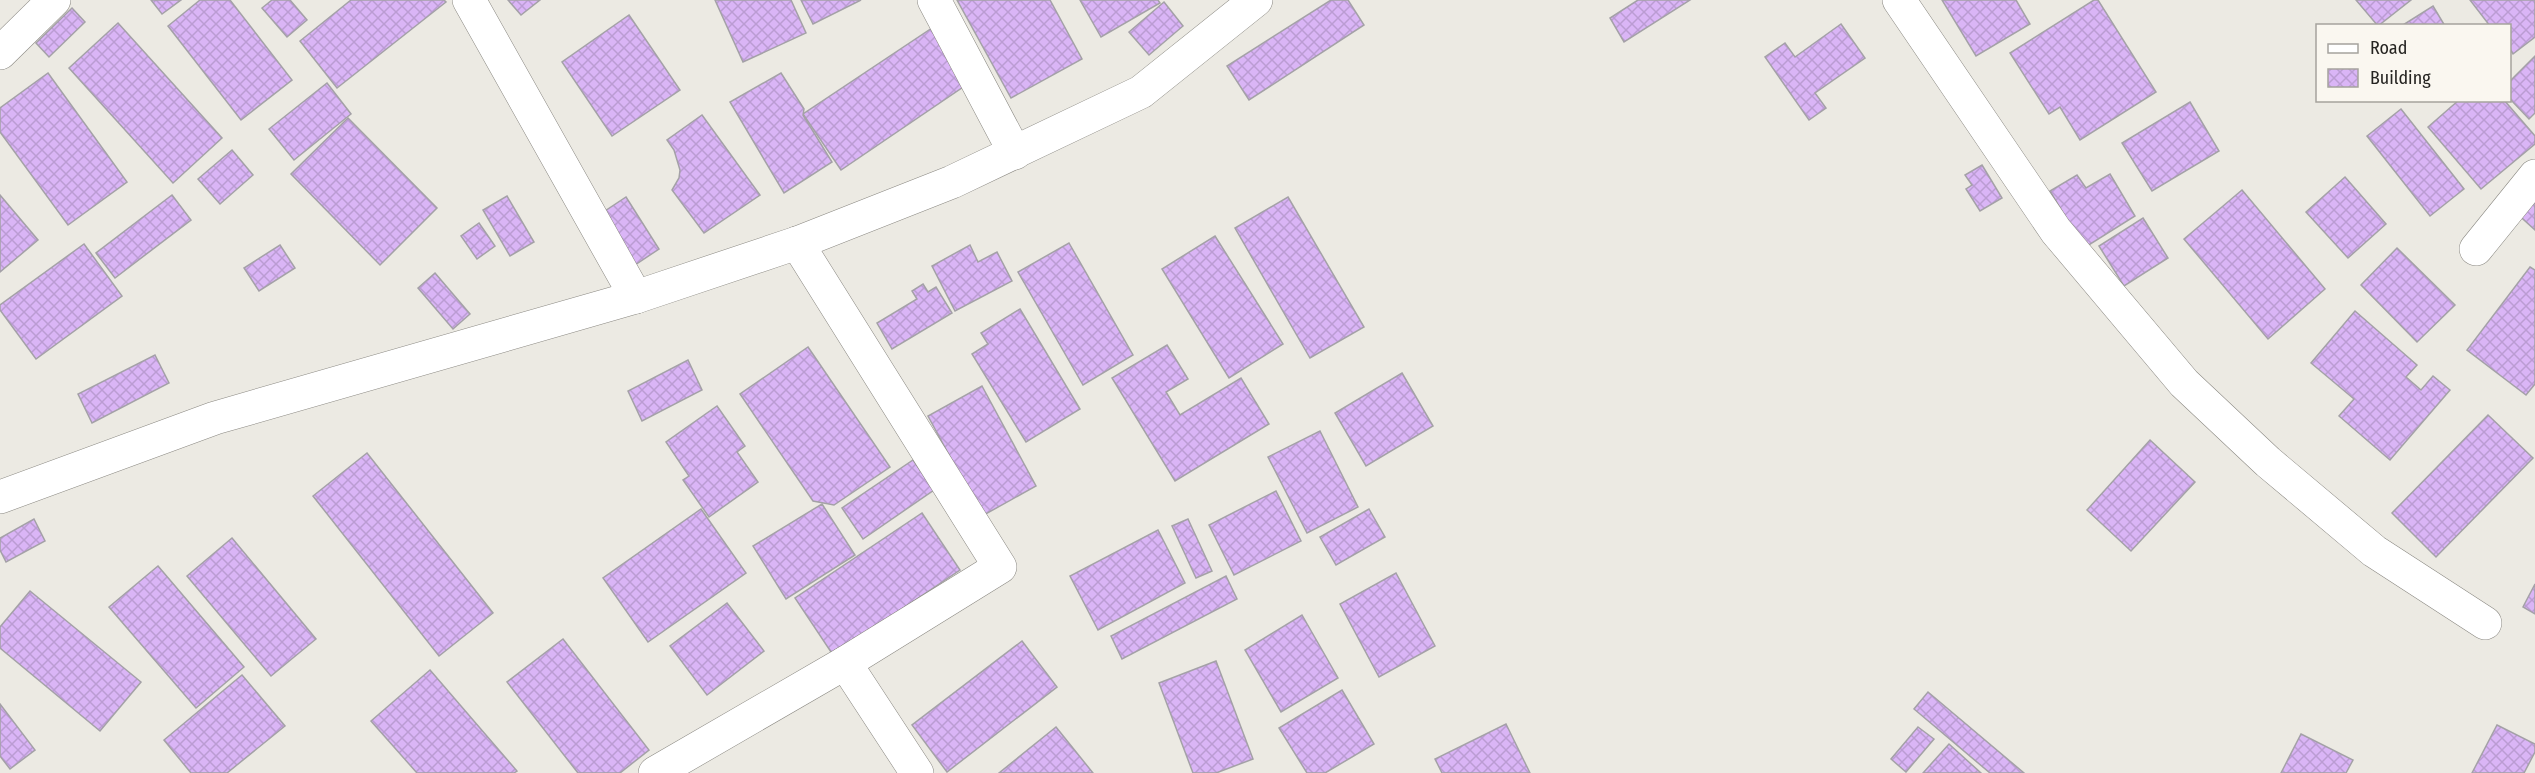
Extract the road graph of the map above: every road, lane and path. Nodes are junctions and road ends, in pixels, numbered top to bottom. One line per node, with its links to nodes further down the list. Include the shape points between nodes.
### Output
1 (54, 0): 6 (street)
2 (469, 0): 11 (street)
3 (934, 0): 7 (street)
4 (1256, 0): 7 (street, via 1141,92)
5 (1899, 0): 13 (street, via 2056,231 2184,383 2268,462 2374,551)
6 (0, 53)
7 (1015, 153): 9 (street)
8 (2535, 176): 10 (street)
9 (797, 243): 11 (street); 14 (street, via 1000,567)
10 (2476, 249)
11 (636, 297): 12 (street, via 215,418)
12 (0, 497)
13 (2485, 623)
14 (845, 663): 15 (street); 16 (street)
15 (655, 773)
16 (917, 773)

